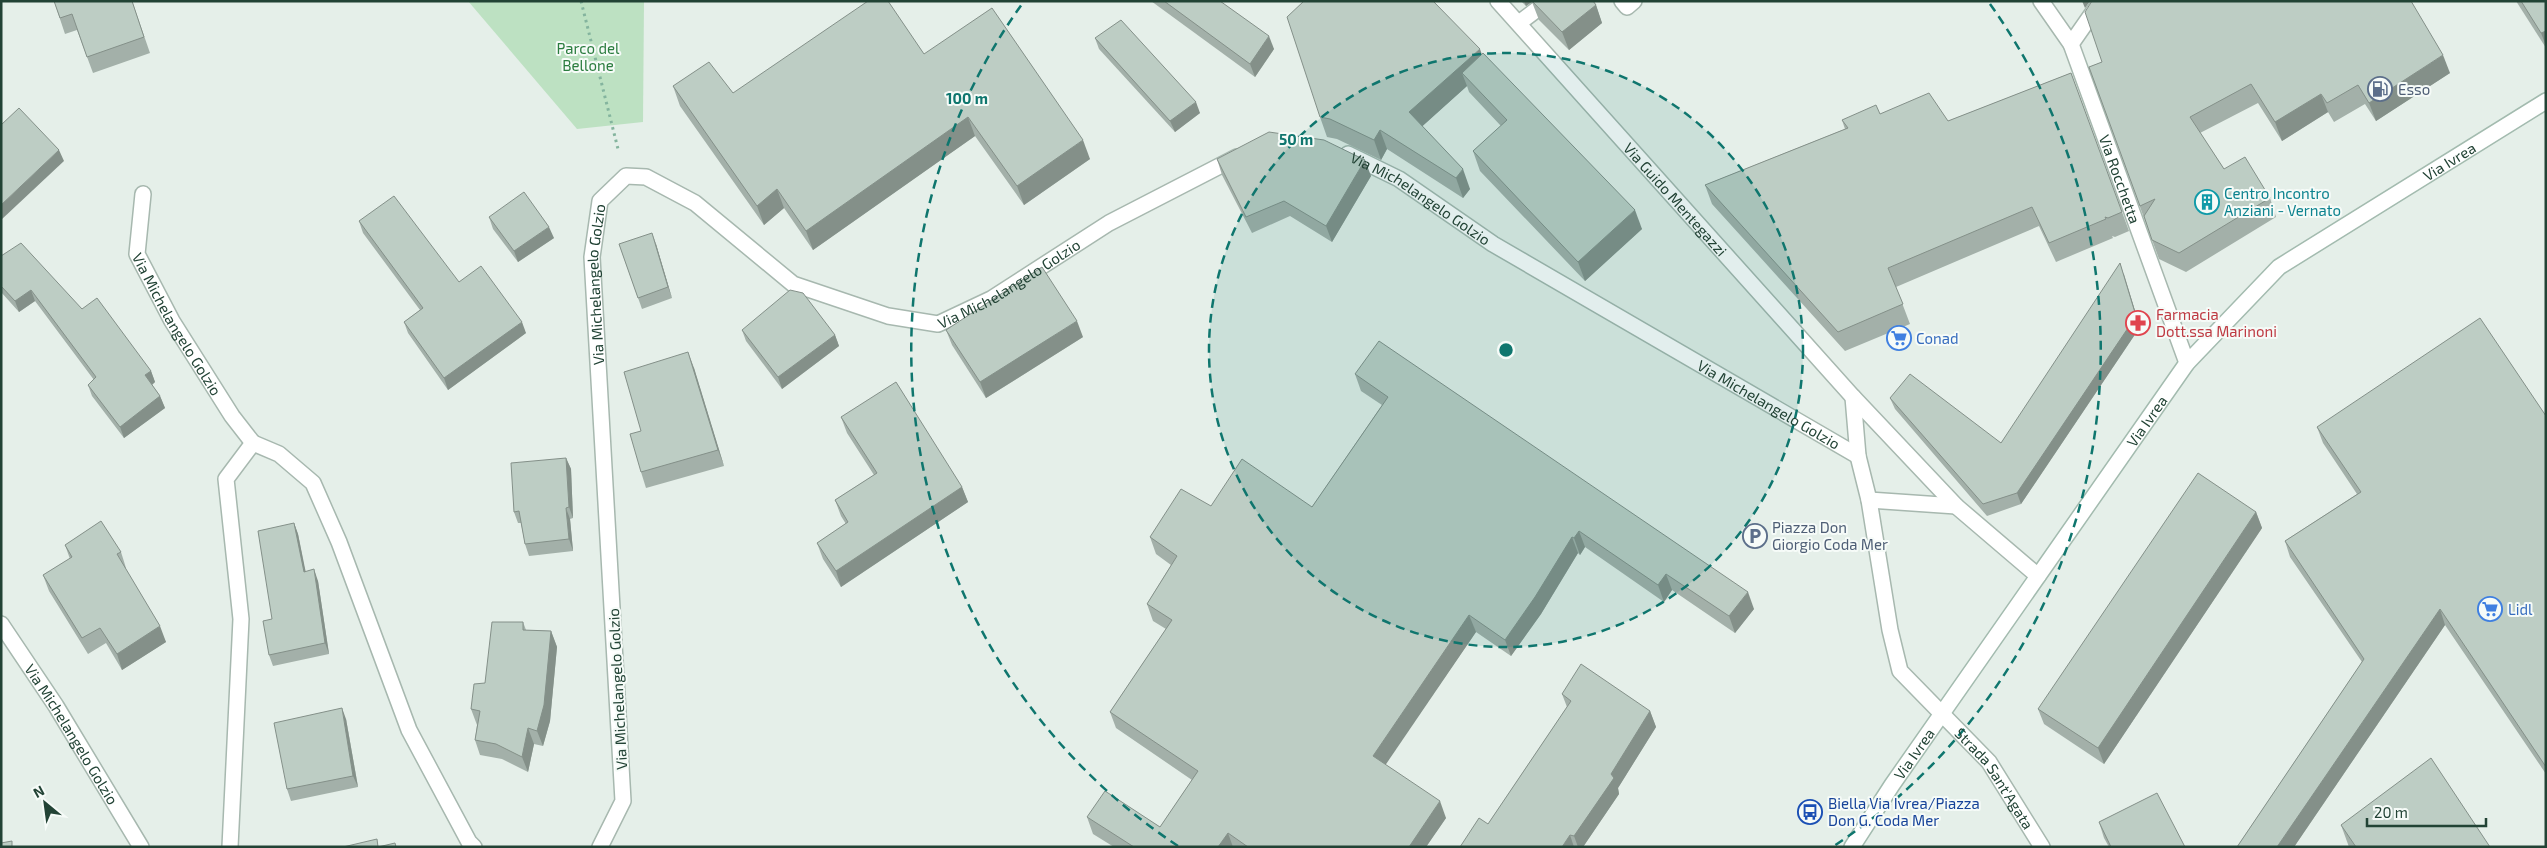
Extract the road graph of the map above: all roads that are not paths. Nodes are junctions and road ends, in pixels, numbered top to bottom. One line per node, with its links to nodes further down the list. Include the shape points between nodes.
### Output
1 (1498, 1): 7 (street, Via Guido Mentegazzi)
2 (1548, 1): 7 (street)
3 (1622, 1): 4 (street, via 1626,7)
4 (1634, 1)
5 (2040, 1): 8 (street, Via Rocchetta)
6 (2101, 1): 8 (street)
7 (1519, 23): 14 (street, Via Guido Mentegazzi)
8 (2071, 44): 13 (street, Via Rocchetta)
9 (2546, 101): 13 (street, Via Ivrea, via 2280,268)
10 (1333, 147): 16 (street, Via Michelangelo Golzio, via 1399,179 1493,244)
11 (1247, 151): 25 (street, Via Michelangelo Golzio, via 1109,223 991,299 938,324 888,316 793,284 695,204 646,177 626,176 600,201 592,257 624,801)
12 (143, 194): 15 (street, Via Michelangelo Golzio, via 137,254 172,321 232,416)
13 (2187, 364): 19 (street, Via Ivrea)
14 (1853, 397): 16 (street); 18 (street, Via Guido Mentegazzi)
15 (253, 443): 23 (street, via 226,479 241,619); 24 (street, Via Michelangelo Golzio, via 279,454 313,484 409,730 468,842)
16 (1858, 456): 17 (street)
17 (1869, 500): 18 (street); 21 (street, via 1890,630 1900,671)
18 (1956, 506): 19 (street, Via Guido Mentegazzi)
19 (2038, 576): 21 (street, Via Ivrea)
20 (1, 624): 22 (street, Via Michelangelo Golzio, via 56,706)
21 (1941, 715): 26 (street, Via Ivrea); 27 (street, Strada Sant'Agata, via 1989,762)
22 (141, 847)
23 (230, 847)
24 (474, 847)
25 (600, 847)
26 (1852, 847)
27 (2042, 847)

